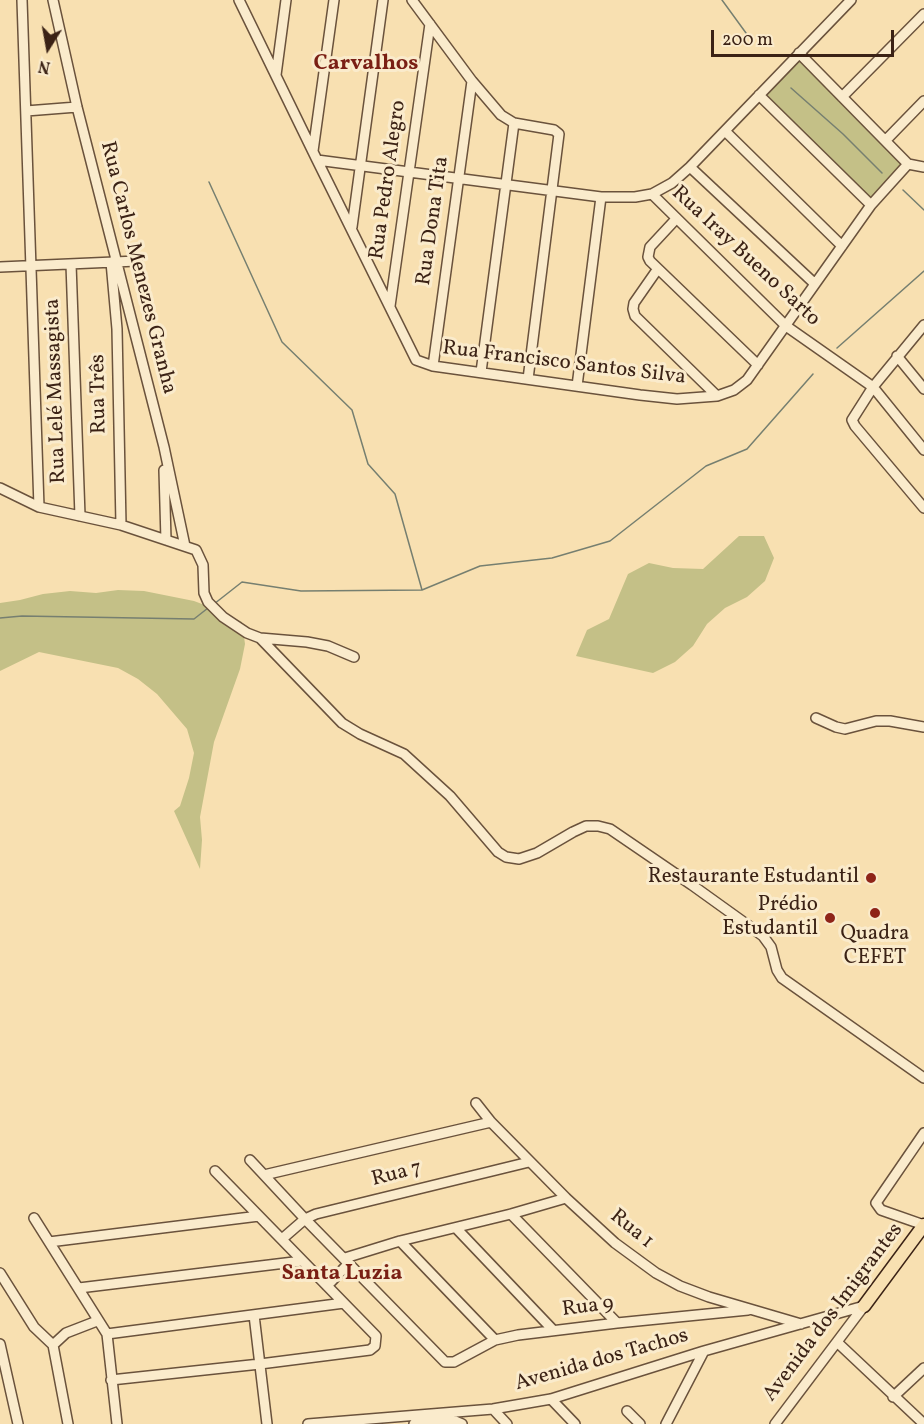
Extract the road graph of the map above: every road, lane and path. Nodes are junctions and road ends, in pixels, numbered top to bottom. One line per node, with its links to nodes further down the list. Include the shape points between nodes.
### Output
1 (22, 0): 18 (street)
2 (53, 0): 17 (street, Rua Carlos Menezes Granha)
3 (239, 0): 12 (street)
4 (286, 0): 12 (street)
5 (334, 0): 22 (street)
6 (383, 0): 24 (street)
7 (412, 0): 10 (street)
8 (851, 0): 11 (street)
9 (924, 14): 15 (street)
10 (430, 24): 13 (street); 27 (street, Rua Pedro Alegro)
11 (799, 53): 14 (street); 15 (street)
12 (276, 75): 22 (street)
13 (472, 81): 19 (street, via 501,115); 28 (street, Rua Dona Tita)
14 (759, 95): 20 (street); 33 (street)
15 (842, 97): 21 (street)
16 (924, 101): 21 (street)
17 (77, 107): 18 (street); 38 (street, Rua Carlos Menezes Granha)
18 (26, 111): 41 (street)
19 (514, 123): 29 (street); 30 (street, via 559,134)
20 (725, 131): 25 (street); 36 (street)
21 (886, 140): 23 (street)
22 (319, 157): 24 (street); 35 (street)
23 (908, 164): 26 (street); 33 (street, Rua Francisco Santos Silva)
24 (361, 165): 27 (street); 35 (street)
25 (690, 167): 31 (street); 43 (street)
26 (924, 167)
27 (407, 173): 28 (street); 44 (street, Rua Pedro Alegro)
28 (457, 178): 29 (street); 51 (street, Rua Dona Tita)
29 (505, 185): 30 (street); 52 (street)
30 (554, 190): 32 (street); 53 (street)
31 (651, 194): 32 (street); 34 (street, Rua Iray Bueno Sarto)
32 (601, 197): 54 (street)
33 (871, 205): 36 (street, Rua Francisco Santos Silva)
34 (676, 219): 42 (street, via 648,252); 45 (street, Rua Iray Bueno Sarto)
35 (352, 227): 44 (street)
36 (842, 246): 43 (street, Rua Francisco Santos Silva)
37 (137, 261): 38 (street)
38 (114, 262): 39 (street); 47 (street, Rua Carlos Menezes Granha); 48 (street, Rua Três)
39 (71, 264): 41 (street); 63 (street, Rua Lelé Massagista)
40 (0, 267): 41 (street)
41 (31, 267): 61 (street)
42 (657, 270): 50 (street); 57 (street, via 633,303 635,316)
43 (815, 284): 45 (street, Rua Francisco Santos Silva)
44 (390, 306): 51 (street, Rua Francisco Santos Silva, via 413,357)
45 (786, 326): 50 (street, Rua Francisco Santos Silva); 55 (street, Rua Iray Bueno Sarto)
46 (923, 327): 49 (street)
47 (134, 328): 48 (street); 58 (street, Rua Carlos Menezes Granha)
48 (117, 329): 64 (street, Rua Três)
49 (897, 356): 55 (street); 56 (street)
50 (758, 365): 57 (street, Rua Francisco Santos Silva, via 734,390)
51 (432, 366): 52 (street, Rua Francisco Santos Silva)
52 (481, 372): 53 (street, Rua Francisco Santos Silva)
53 (528, 379): 54 (street, Rua Francisco Santos Silva)
54 (576, 386): 57 (street, Rua Francisco Santos Silva, via 676,399)
55 (873, 387): 59 (street, Rua Iray Bueno Sarto); 62 (street, via 852,420)
56 (924, 389)
57 (717, 396)
58 (164, 447): 65 (street); 66 (street, Rua Carlos Menezes Granha)
59 (924, 450)
60 (0, 488): 61 (street)
61 (39, 507): 63 (street)
62 (924, 508)
63 (80, 516): 64 (street)
64 (121, 525): 65 (street)
65 (166, 540): 66 (street)
66 (185, 546): 67 (street, via 198,553 208,602 223,617)
67 (260, 638): 68 (street, via 328,646); 71 (street, via 342,723 404,754 419,767 498,852 519,859 586,826 610,829 763,936 782,978)
68 (354, 657)
69 (816, 718): 70 (street, via 845,729 890,721)
70 (924, 727)
71 (924, 1078)
72 (476, 1103): 73 (street, Rua 1)
73 (491, 1122): 76 (street, Rua 1); 78 (street)
74 (924, 1133): 84 (street, via 876,1203 881,1209)
75 (250, 1160): 78 (street)
76 (529, 1162): 79 (street, Rua 1); 83 (street, Rua 7)
77 (215, 1171): 81 (street)
78 (264, 1175): 83 (street)
79 (566, 1197): 80 (street); 96 (street, Rua 1, via 615,1243 656,1273 680,1286)
80 (512, 1214): 85 (street); 99 (street)
81 (259, 1216): 86 (street); 88 (street)
82 (34, 1218): 88 (street)
83 (305, 1219): 86 (street, Rua 7); 89 (street)
84 (924, 1225): 95 (main road, Avenida dos Imigrantes)
85 (456, 1228): 87 (street); 101 (street)
86 (282, 1239): 90 (street)
87 (400, 1241): 89 (street); 103 (street)
88 (49, 1242): 93 (street)
89 (347, 1260): 92 (street); 103 (street, Rua 9, via 445,1362 454,1362)
90 (302, 1261): 92 (street); 93 (street)
91 (0, 1273): 106 (street, via 34,1327)
92 (327, 1286): 94 (street)
93 (79, 1288): 98 (street)
94 (344, 1303): 97 (street); 108 (street, via 376,1336 375,1346 370,1350)
95 (864, 1306): 100 (street, Avenida dos Tachos); 104 (street, Avenida dos Imigrantes)
96 (748, 1310): 99 (street, Rua 9); 100 (street, Rua 1)
97 (254, 1315): 102 (street); 108 (street)
98 (97, 1321): 102 (street); 106 (street, via 66,1334)
99 (617, 1323): 101 (street, Rua 9)
100 (803, 1324): 107 (street, Avenida dos Tachos)
101 (553, 1330): 103 (street, Rua 9)
102 (107, 1334): 110 (street)
103 (495, 1340)
104 (838, 1343): 111 (street); 127 (street, Avenida dos Imigrantes)
105 (0, 1344): 115 (street)
106 (54, 1345): 116 (street)
107 (704, 1352): 112 (street, Avenida dos Tachos); 126 (street)
108 (260, 1364): 110 (street); 118 (street)
109 (924, 1368): 111 (street)
110 (111, 1380): 117 (street)
111 (893, 1397): 128 (street)
112 (551, 1399): 113 (street, Avenida dos Tachos); 124 (street)
113 (493, 1409): 119 (street, Avenida dos Tachos); 123 (street)
114 (627, 1411): 125 (street)
115 (18, 1424)
116 (68, 1424)
117 (117, 1424)
118 (267, 1424)
119 (308, 1424)
120 (414, 1424): 121 (street)
121 (419, 1424): 122 (street, via 446,1420)
122 (462, 1424)
123 (507, 1424)
124 (575, 1424)
125 (640, 1424)
126 (666, 1424)
127 (775, 1424)
128 (924, 1424)

